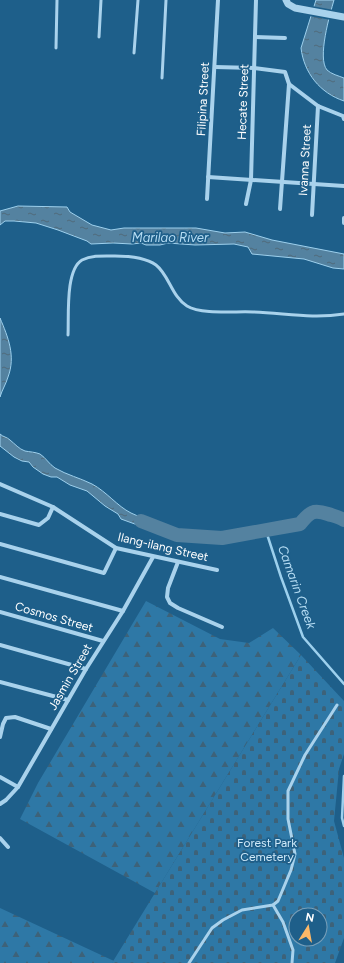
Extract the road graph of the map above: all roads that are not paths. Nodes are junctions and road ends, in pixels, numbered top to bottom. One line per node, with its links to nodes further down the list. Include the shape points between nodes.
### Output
1 (57, 0): 12 (lane)
2 (101, 0): 9 (lane)
3 (138, 0): 13 (lane)
4 (166, 0): 16 (lane)
5 (218, 0): 14 (street, Filipina Street)
6 (256, 0): 10 (street, Hecate Street)
7 (286, 0): 8 (street, via 295,8)
8 (341, 17)
9 (99, 37)
10 (255, 37): 11 (street); 15 (street, Hecate Street)
11 (285, 38)
12 (56, 48)
13 (134, 53)
14 (215, 67): 15 (street); 20 (street, Filipina Street)
15 (254, 68): 17 (street, via 285,72); 21 (street, Hecate Street)
16 (162, 78)
17 (289, 84): 18 (street); 22 (street)
18 (318, 106): 19 (street); 23 (street, Ivanna Street)
19 (344, 119)
20 (208, 177): 21 (street); 25 (street, Filipina Street)
21 (251, 180): 22 (street); 26 (street, Hecate Street)
22 (281, 182): 23 (street); 27 (street)
23 (314, 184): 24 (street); 28 (street, Ivanna Street)
24 (344, 186)
25 (207, 199)
26 (246, 204)
27 (280, 209)
28 (312, 215)
29 (344, 218): 30 (street)
30 (344, 223)
31 (344, 314): 32 (lane, via 306,317 200,310 187,306 157,266 149,261 120,256 92,256 81,261 74,269 70,285)
32 (68, 335)
33 (0, 484): 34 (street, Ilang-ilang Street)
34 (53, 507): 35 (street, via 48,518 40,525); 37 (street, Ilang-ilang Street)
35 (0, 514)
36 (0, 544): 37 (street, via 104,573)
37 (116, 548): 38 (street, Ilang-ilang Street)
38 (153, 556): 39 (street, Ilang-ilang Street); 42 (street, Jasmin Street)
39 (178, 562): 40 (street, Ilang-ilang Street); 44 (street, via 168,588 167,597 170,603)
40 (218, 570)
41 (0, 577): 42 (street)
42 (123, 611): 45 (street, Jasmin Street)
43 (0, 612): 45 (street, Cosmos Street)
44 (222, 627)
45 (103, 641): 47 (street, Jasmin Street)
46 (0, 645): 47 (street)
47 (86, 669): 49 (street, Jasmin Street)
48 (0, 682): 49 (street)
49 (68, 700): 51 (street, Jasmin Street)
50 (337, 705): 58 (lane, via 288,790 288,819 295,854 278,901)
51 (51, 729): 52 (street, via 15,717 6,718); 54 (street, Jasmin Street)
52 (0, 736)
53 (0, 777): 54 (street)
54 (18, 787): 55 (street, Jasmin Street)
55 (0, 804)
56 (0, 838): 57 (street)
57 (8, 847)
58 (272, 905): 59 (lane, via 242,910 223,920 212,928); 60 (lane, via 283,922 293,950)
59 (189, 963)
60 (292, 963)

